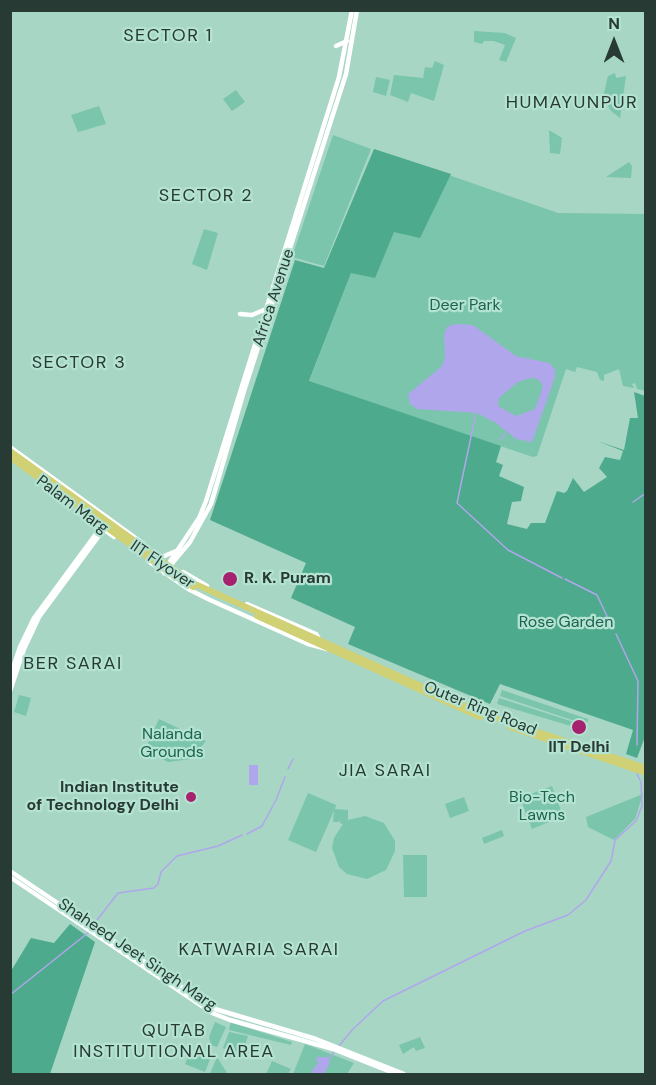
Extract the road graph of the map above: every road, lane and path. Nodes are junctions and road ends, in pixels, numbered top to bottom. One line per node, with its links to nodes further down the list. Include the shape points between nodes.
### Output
1 (352, 10): 3 (main road, Africa Avenue)
2 (357, 10): 17 (main road, Africa Avenue, via 346,74 211,504)
3 (347, 41): 4 (main road); 6 (main road, Africa Avenue)
4 (336, 46)
5 (341, 50): 6 (main road)
6 (344, 59): 7 (main road, Africa Avenue)
7 (267, 309): 8 (main road, via 252,315); 17 (main road, Africa Avenue, via 206,501)
8 (240, 314)
9 (12, 454): 10 (main road, Palam Marg); 11 (main road, Palam Marg); 23 (main road, IIT Flyover, via 193,582)
10 (84, 500): 11 (main road, via 86,509); 12 (main road, Palam Marg)
11 (78, 510): 13 (main road, Palam Marg)
12 (110, 519): 14 (main road); 18 (main road, Palam Marg)
13 (92, 520): 14 (main road, Palam Marg); 16 (main road)
14 (102, 528): 15 (main road, Palam Marg); 16 (main road)
15 (116, 538): 16 (main road); 20 (main road, Palam Marg)
16 (94, 539): 25 (main road, via 34,618); 26 (main road, via 35,625)
17 (181, 551): 18 (main road); 19 (main road, Africa Avenue)
18 (162, 557): 19 (main road, Palam Marg)
19 (172, 565): 20 (main road, Africa Avenue); 21 (main road, Palam Marg)
20 (163, 572): 22 (main road, Palam Marg)
21 (187, 575): 22 (main road); 23 (main road, Palam Marg, via 316,634)
22 (180, 584): 24 (main road, Palam Marg, via 308,644)
23 (315, 639): 24 (main road, IIT Flyover); 27 (main road, Outer Ring Road, via 482,713)
24 (327, 649): 28 (main road, Outer Ring Road, via 480,717)
25 (10, 677)
26 (10, 691)
27 (645, 768)
28 (645, 773)
29 (10, 871): 31 (main road, Shaheed Jeet Singh Marg, via 209,1006)
30 (10, 877): 31 (main road, Shaheed Jeet Singh Marg, via 212,1012)
31 (337, 1049): 32 (main road, Shaheed Jeet Singh Marg); 33 (main road, Shaheed Jeet Singh Marg)
32 (396, 1074)
33 (404, 1074)

